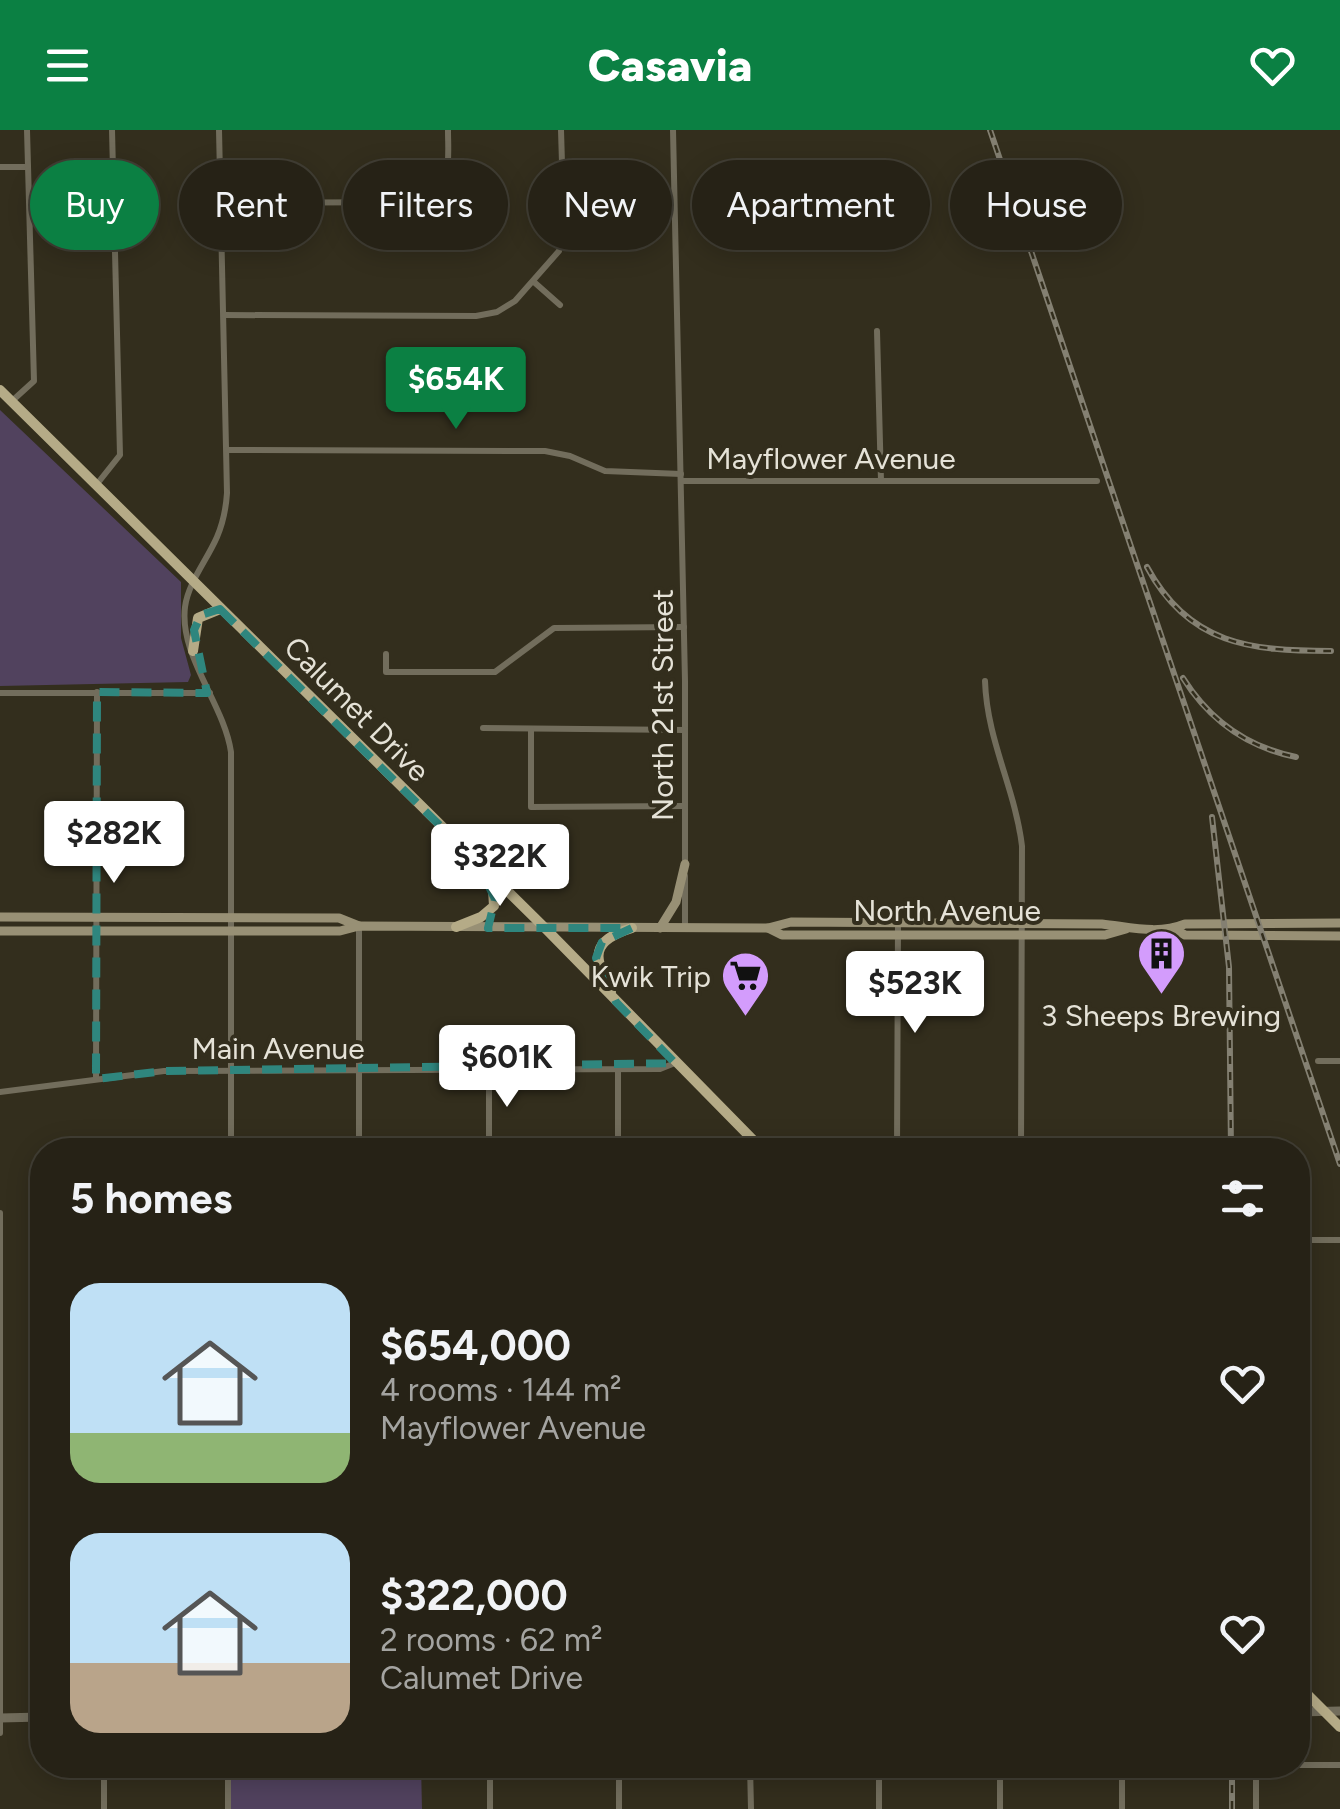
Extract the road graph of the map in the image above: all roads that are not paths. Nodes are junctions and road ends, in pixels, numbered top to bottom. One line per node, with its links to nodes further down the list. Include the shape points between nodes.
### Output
1 (26, 130): 8 (street)
2 (112, 130): 22 (street, via 120,455)
3 (219, 130): 7 (street)
4 (448, 130): 10 (street, via 446,179 424,202)
5 (562, 130): 12 (street, via 562,240)
6 (672, 130): 19 (street, North 21st Street)
7 (220, 160)
8 (28, 167): 9 (street); 17 (street, via 34,380)
9 (0, 168)
10 (323, 203)
11 (222, 250): 14 (street)
12 (534, 282): 13 (street); 14 (street, via 507,308 486,316)
13 (560, 306)
14 (224, 316): 18 (street)
15 (878, 331): 20 (street)
16 (0, 390): 17 (main road, Calumet Drive)
17 (12, 401): 22 (main road, Calumet Drive)
18 (227, 450): 19 (street, Mayflower Avenue, via 545,451 605,472); 23 (street, via 222,523)
19 (681, 478): 20 (street, Mayflower Avenue); 25 (street, North 21st Street)
20 (880, 481): 21 (street, Mayflower Avenue)
21 (1097, 481)
22 (96, 485): 23 (main road, Calumet Drive)
23 (194, 582): 24 (main road, Calumet Drive); 26 (street, via 184,613)
24 (220, 609): 26 (main road, via 199,617); 36 (main road, Calumet Drive)
25 (684, 627): 27 (street, via 554,628 495,672 386,672); 34 (street, North 21st Street)
26 (193, 651): 31 (street)
27 (386, 654)
28 (984, 681): 43 (street, via 990,734 1020,830)
29 (97, 692): 30 (street); 31 (street); 39 (street)
30 (0, 693)
31 (210, 693): 40 (street, via 232,752)
32 (483, 728): 33 (street)
33 (531, 729): 34 (street); 35 (street, via 531,807)
34 (685, 730): 35 (street, North 21st Street)
35 (685, 806): 37 (street, North 21st Street)
36 (477, 862): 45 (main road, via 494,890 494,906); 46 (main road, Calumet Drive)
37 (685, 864): 48 (main road, via 676,902); 49 (street, North 21st Street)
38 (0, 917): 39 (main road, North Avenue)
39 (96, 918): 40 (main road, North Avenue); 54 (street)
40 (231, 918): 44 (main road, North Avenue, via 339,918); 55 (street)
41 (898, 923): 43 (main road, North Avenue); 50 (main road, North Avenue, via 785,922); 56 (street)
42 (1340, 923): 52 (main road, North Avenue)
43 (1022, 924): 51 (main road, North Avenue); 57 (street)
44 (359, 926): 45 (main road, North Avenue); 55 (main road, North Avenue, via 340,932); 65 (street)
45 (456, 927): 46 (main road, North Avenue)
46 (544, 928): 47 (main road, North Avenue); 59 (main road, Calumet Drive)
47 (632, 928): 48 (main road, North Avenue); 59 (main road, via 607,939 598,954)
48 (660, 928): 49 (main road, North Avenue)
49 (685, 928): 50 (main road, North Avenue)
50 (768, 928): 56 (main road, North Avenue, via 784,935)
51 (1126, 929): 52 (main road, North Avenue); 57 (main road, North Avenue, via 1112,935)
52 (1174, 929): 58 (main road, North Avenue, via 1185,935)
53 (0, 931): 54 (main road, North Avenue)
54 (96, 932): 55 (main road, North Avenue); 67 (street)
55 (231, 932): 66 (street)
56 (898, 935): 57 (main road, North Avenue); 74 (street)
57 (1022, 935): 75 (street)
58 (1340, 936)
59 (616, 1002): 62 (main road, Calumet Drive)
60 (1318, 1061): 61 (street)
61 (1340, 1061)
62 (675, 1064): 64 (street, Main Avenue); 73 (main road, Calumet Drive)
63 (488, 1070): 64 (street, Main Avenue); 65 (street, Main Avenue); 71 (street)
64 (618, 1070): 72 (street)
65 (360, 1071): 66 (street, Main Avenue); 70 (street)
66 (232, 1072): 67 (street, Main Avenue); 69 (street)
67 (96, 1079): 68 (street, Main Avenue)
68 (0, 1092)
69 (231, 1138)
70 (359, 1138)
71 (489, 1138)
72 (618, 1138)
73 (750, 1138)
74 (896, 1138)
75 (1020, 1138)
76 (1, 1212): 84 (street)
77 (1310, 1240): 78 (street)
78 (1340, 1240)
79 (1310, 1697): 81 (main road)
80 (1310, 1712): 81 (street)
81 (1324, 1712): 82 (street); 85 (main road)
82 (1340, 1712)
83 (30, 1717): 84 (street)
84 (0, 1718): 86 (street)
85 (1340, 1728)
86 (0, 1733)
87 (1310, 1765): 88 (street)
88 (1340, 1766)
89 (104, 1778): 98 (street)
90 (228, 1778): 99 (street)
91 (490, 1778): 100 (street)
92 (620, 1778): 101 (street)
93 (750, 1778): 102 (street)
94 (879, 1778): 103 (street)
95 (1000, 1778): 104 (street)
96 (1122, 1778): 105 (street)
97 (1256, 1778): 106 (street)
98 (104, 1809)
99 (228, 1809)
100 (490, 1809)
101 (620, 1809)
102 (750, 1809)
103 (879, 1809)
104 (1000, 1809)
105 (1122, 1809)
106 (1256, 1809)

